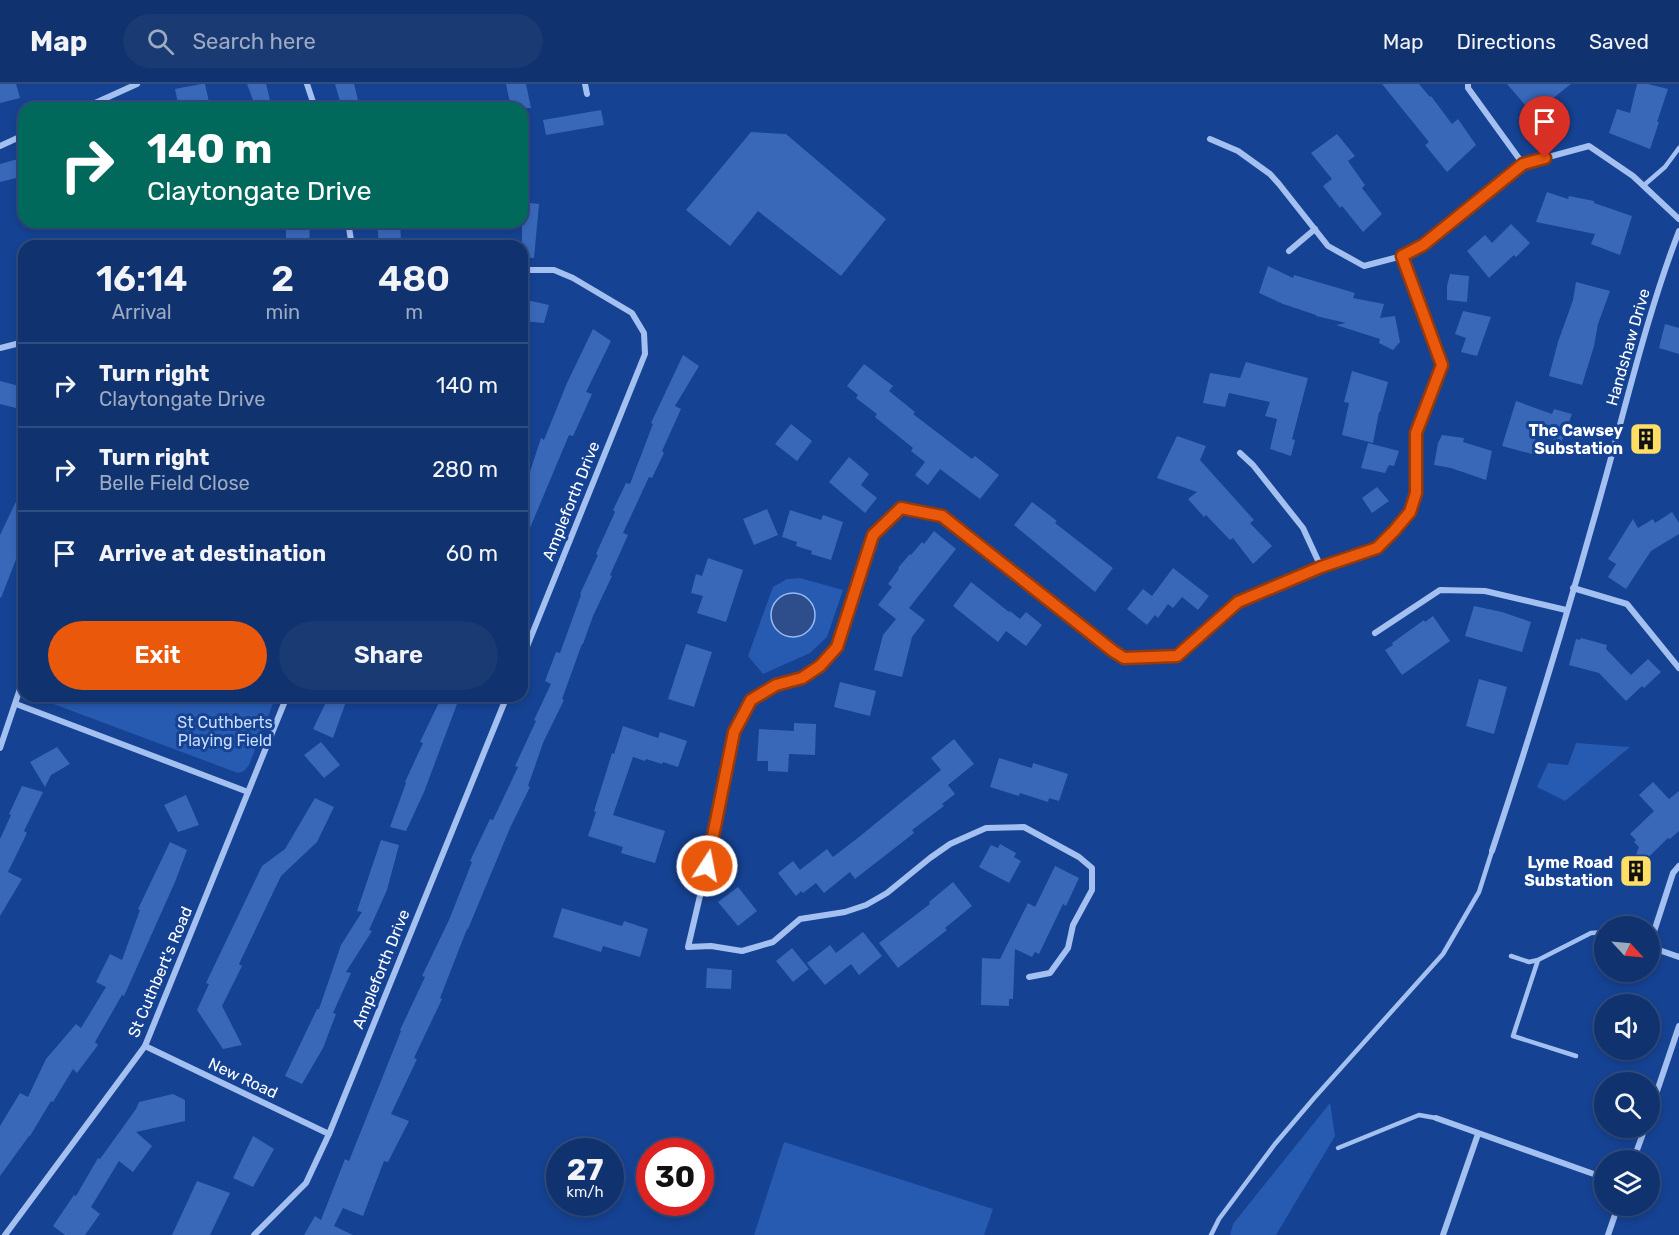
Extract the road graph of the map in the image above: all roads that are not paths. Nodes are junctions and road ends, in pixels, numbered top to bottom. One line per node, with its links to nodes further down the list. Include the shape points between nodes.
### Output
1 (137, 84): 6 (street)
2 (308, 84): 7 (street)
3 (585, 84): 5 (street)
4 (1468, 84): 12 (street)
5 (587, 94)
6 (97, 102)
7 (313, 102)
8 (18, 138): 10 (street)
9 (1210, 139): 15 (street, via 1270,174)
10 (0, 146)
11 (1679, 148): 13 (lane)
12 (1523, 164): 13 (street, via 1589,147); 18 (street, via 1423,245)
13 (1643, 186): 14 (street)
14 (1679, 219)
15 (1315, 229): 17 (street); 18 (street, via 1328,246 1364,266)
16 (1679, 231): 24 (street, Handshaw Drive, via 1647,325)
17 (1289, 251)
18 (1402, 256): 23 (street, via 1442,365 1416,433 1416,493 1410,512 1377,548)
19 (528, 270): 27 (street, Ampleforth Drive, via 554,270 633,313 644,333 645,354)
20 (18, 344): 21 (street)
21 (0, 348)
22 (1240, 453): 23 (street, via 1303,528)
23 (1321, 567): 43 (street, via 1238,602 1177,656 1124,658 942,516 901,508 873,535 837,647 802,678 776,685 751,700 734,732 688,946 711,945 742,951 773,942 801,919 866,905 936,853 970,834 986,828 1023,827 1092,868 1092,890 1073,926 1068,948 1050,972)
24 (1573, 588): 25 (street, Handshaw Drive); 28 (street, via 1627,604)
25 (1566, 610): 26 (street, via 1485,591 1440,590); 35 (street, Handshaw Drive, via 1527,746)
26 (1375, 633)
27 (528, 644)
28 (1679, 668)
29 (18, 697): 32 (street)
30 (284, 702): 34 (street, St Cuthbert's Road)
31 (505, 702): 49 (street, Ampleforth Drive)
32 (16, 704): 33 (street); 34 (street)
33 (0, 748)
34 (248, 792): 45 (street, St Cuthbert's Road)
35 (1491, 851): 56 (lane, via 1479,892 1443,954 1275,1144)
36 (1679, 866): 37 (street, via 1673,873)
37 (1659, 916)
38 (1594, 933): 42 (lane)
39 (1660, 949): 41 (street)
40 (1510, 956): 42 (lane, via 1529,962)
41 (1679, 957)
42 (1538, 960): 46 (lane, via 1513,1036)
43 (1029, 976)
44 (1679, 1026): 47 (street)
45 (145, 1046): 49 (street, New Road); 54 (street, St Cuthbert's Road)
46 (1576, 1056)
47 (1660, 1082)
48 (1436, 1118): 50 (street); 51 (lane, via 1419,1115)
49 (329, 1134): 55 (street, Ampleforth Drive, via 306,1183)
50 (1478, 1134): 52 (street); 57 (street)
51 (1338, 1148)
52 (1594, 1174)
53 (1614, 1216): 58 (street)
54 (5, 1235)
55 (255, 1235)
56 (1211, 1235)
57 (1443, 1235)
58 (1608, 1235)

